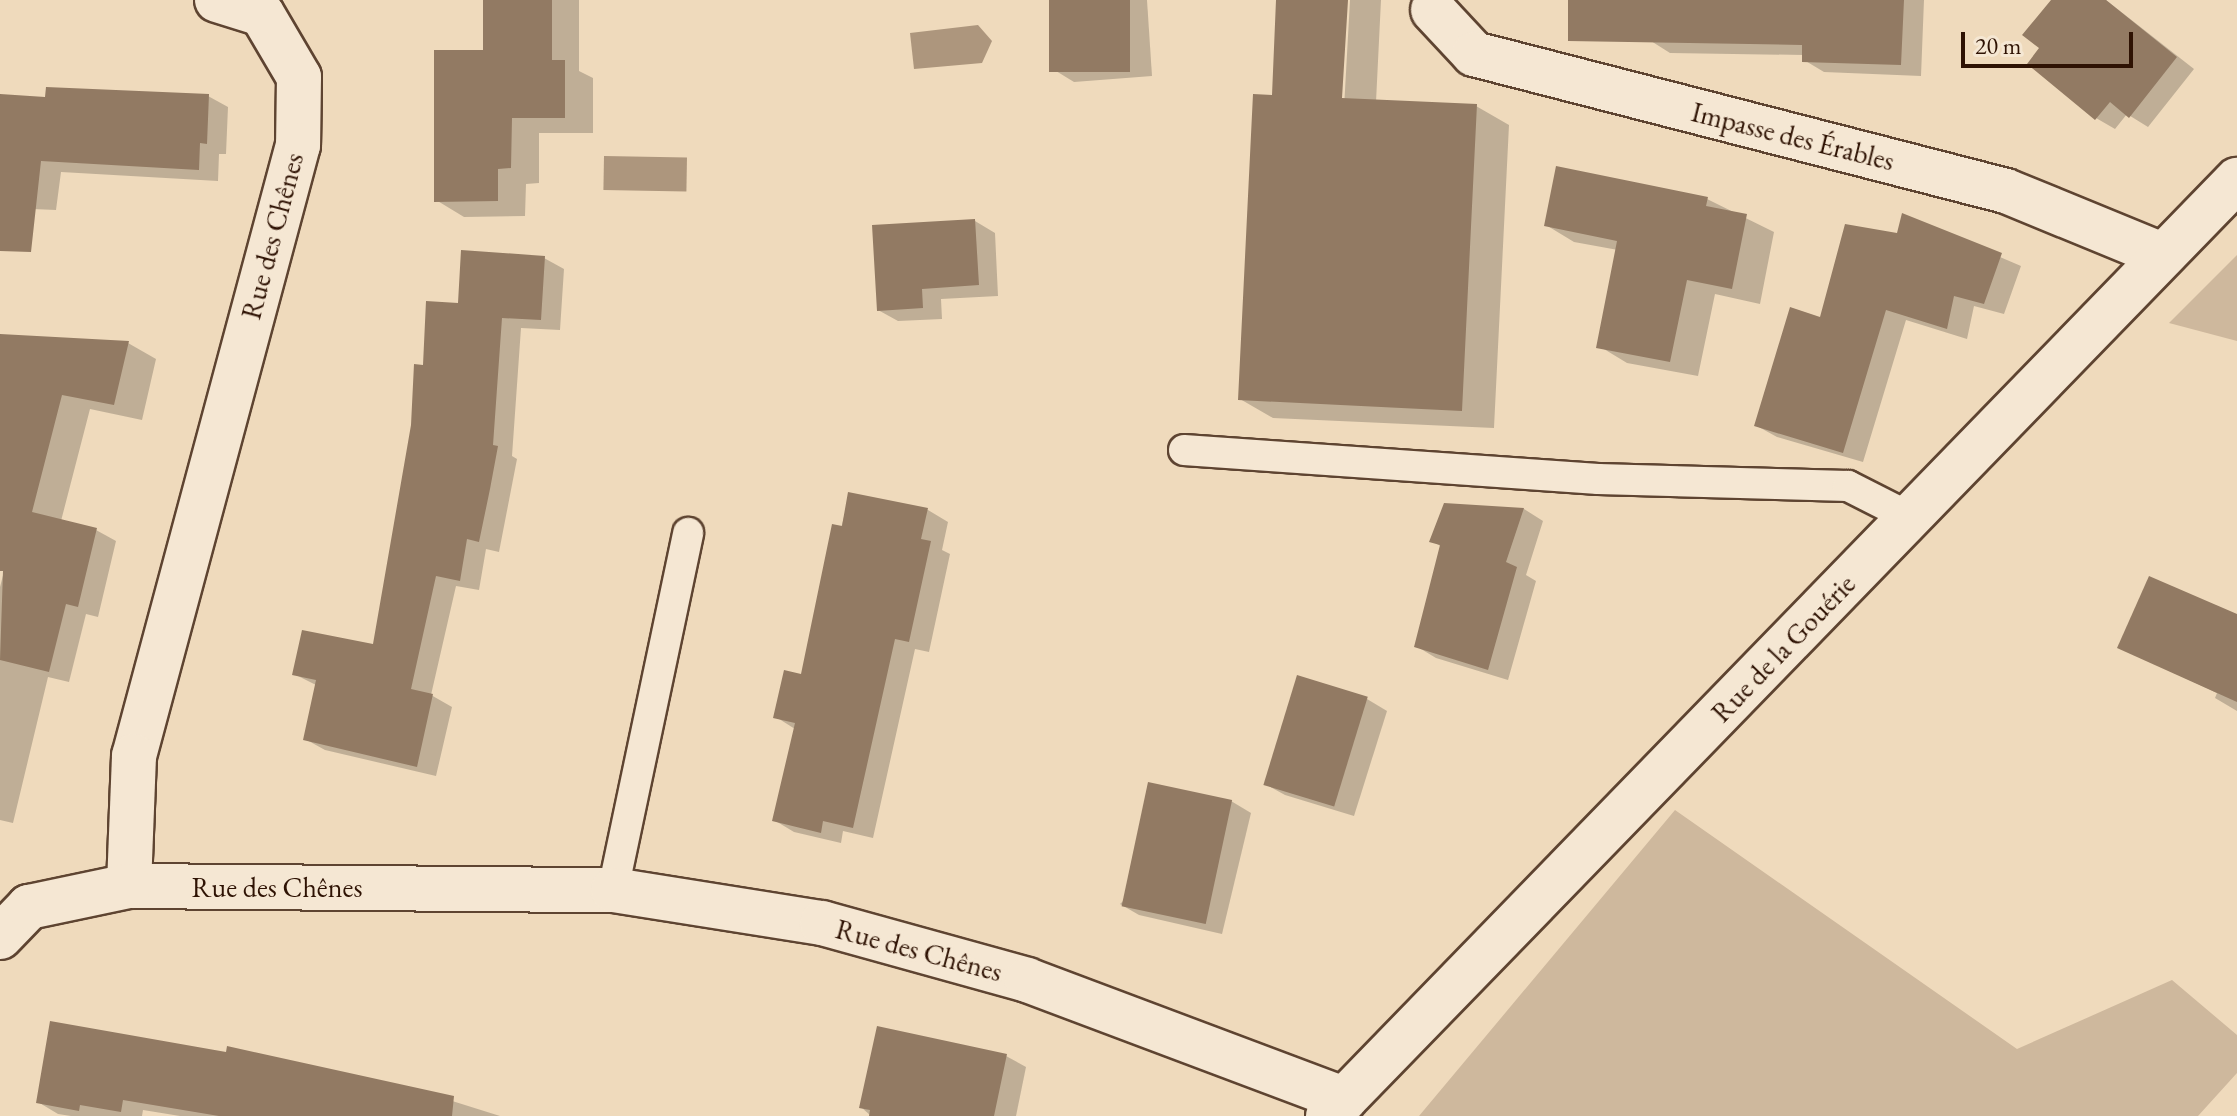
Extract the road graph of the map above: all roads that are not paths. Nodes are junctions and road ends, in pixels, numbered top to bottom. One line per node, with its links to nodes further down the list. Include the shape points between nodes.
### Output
1 (217, 0): 8 (street, Rue des Chênes, via 262,14 299,77 298,145 134,756)
2 (1433, 10): 4 (street, Impasse des Érables, via 1474,54 2006,191)
3 (2237, 180): 4 (street, Rue de la Gouérie)
4 (2162, 255): 6 (street, Rue de la Gouérie)
5 (1184, 450): 6 (lane, via 1598,479 1848,486)
6 (1911, 518): 11 (street, Rue de la Gouérie)
7 (688, 533): 9 (lane)
8 (129, 886): 9 (street, Rue des Chênes); 10 (street, via 29,907)
9 (613, 890): 11 (street, Rue des Chênes, via 822,923 1027,980)
10 (0, 937)
11 (1336, 1107)

